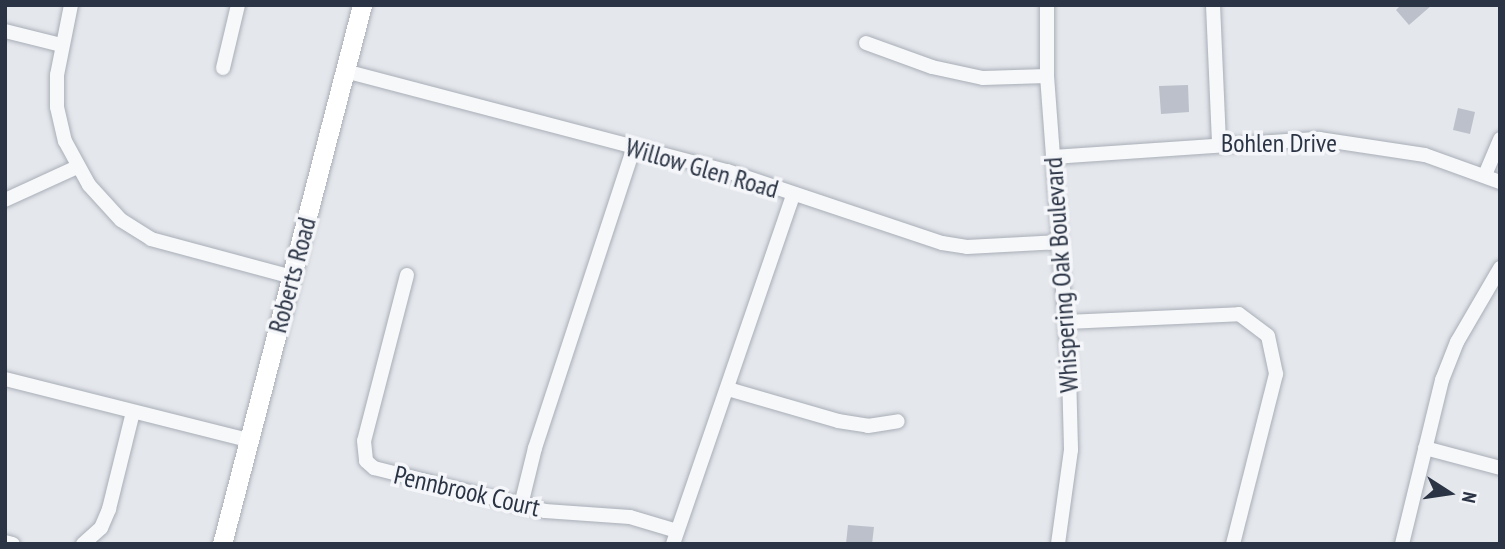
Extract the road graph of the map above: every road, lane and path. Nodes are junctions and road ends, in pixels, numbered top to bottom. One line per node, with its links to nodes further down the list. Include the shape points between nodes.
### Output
1 (71, 5): 8 (street)
2 (238, 5): 9 (street)
3 (362, 5): 10 (main road, Roberts Road)
4 (1047, 5): 11 (street, Whispering Oak Boulevard)
5 (1213, 5): 13 (street)
6 (5, 31): 8 (street)
7 (866, 43): 11 (street, via 932,67 983,78)
8 (61, 45): 16 (street, via 57,107)
9 (223, 68)
10 (345, 71): 14 (street, Willow Glen Road); 24 (main road, Roberts Road)
11 (1047, 76): 15 (street, Whispering Oak Boulevard)
12 (1500, 139): 17 (street)
13 (1219, 143): 15 (street, Bohlen Drive); 17 (street, Bohlen Drive, via 1319,139 1376,145)
14 (634, 147): 19 (street, Willow Glen Road); 33 (street, via 535,448)
15 (1053, 157): 21 (street, Whispering Oak Boulevard)
16 (77, 167): 20 (street); 24 (street, via 121,220 150,239)
17 (1485, 175): 18 (street, Bohlen Drive)
18 (1500, 182)
19 (793, 195): 21 (street, Willow Glen Road, via 942,243 967,247); 27 (street)
20 (5, 200)
21 (1060, 242): 25 (street, Whispering Oak Boulevard)
22 (1500, 268): 31 (street, via 1457,342)
23 (407, 275): 33 (street, Pennbrook Court, via 363,440 366,461 384,472)
24 (292, 277): 30 (main road, Roberts Road)
25 (1066, 322): 39 (street, Whispering Oak Boulevard, via 1070,450); 40 (street, via 1239,314 1268,336 1276,374)
26 (5, 379): 28 (street)
27 (728, 389): 29 (street, via 838,421 868,426); 34 (street)
28 (133, 411): 30 (street); 37 (street, via 109,509 101,528)
29 (898, 421)
30 (248, 440): 35 (main road, Roberts Road)
31 (1425, 449): 32 (street); 41 (street)
32 (1500, 468)
33 (521, 505): 34 (street, Pennbrook Court, via 578,516 630,517)
34 (675, 537)
35 (224, 541)
36 (5, 542): 38 (street)
37 (84, 543)
38 (13, 544)
39 (1058, 544)
40 (1233, 544)
41 (1402, 544)

